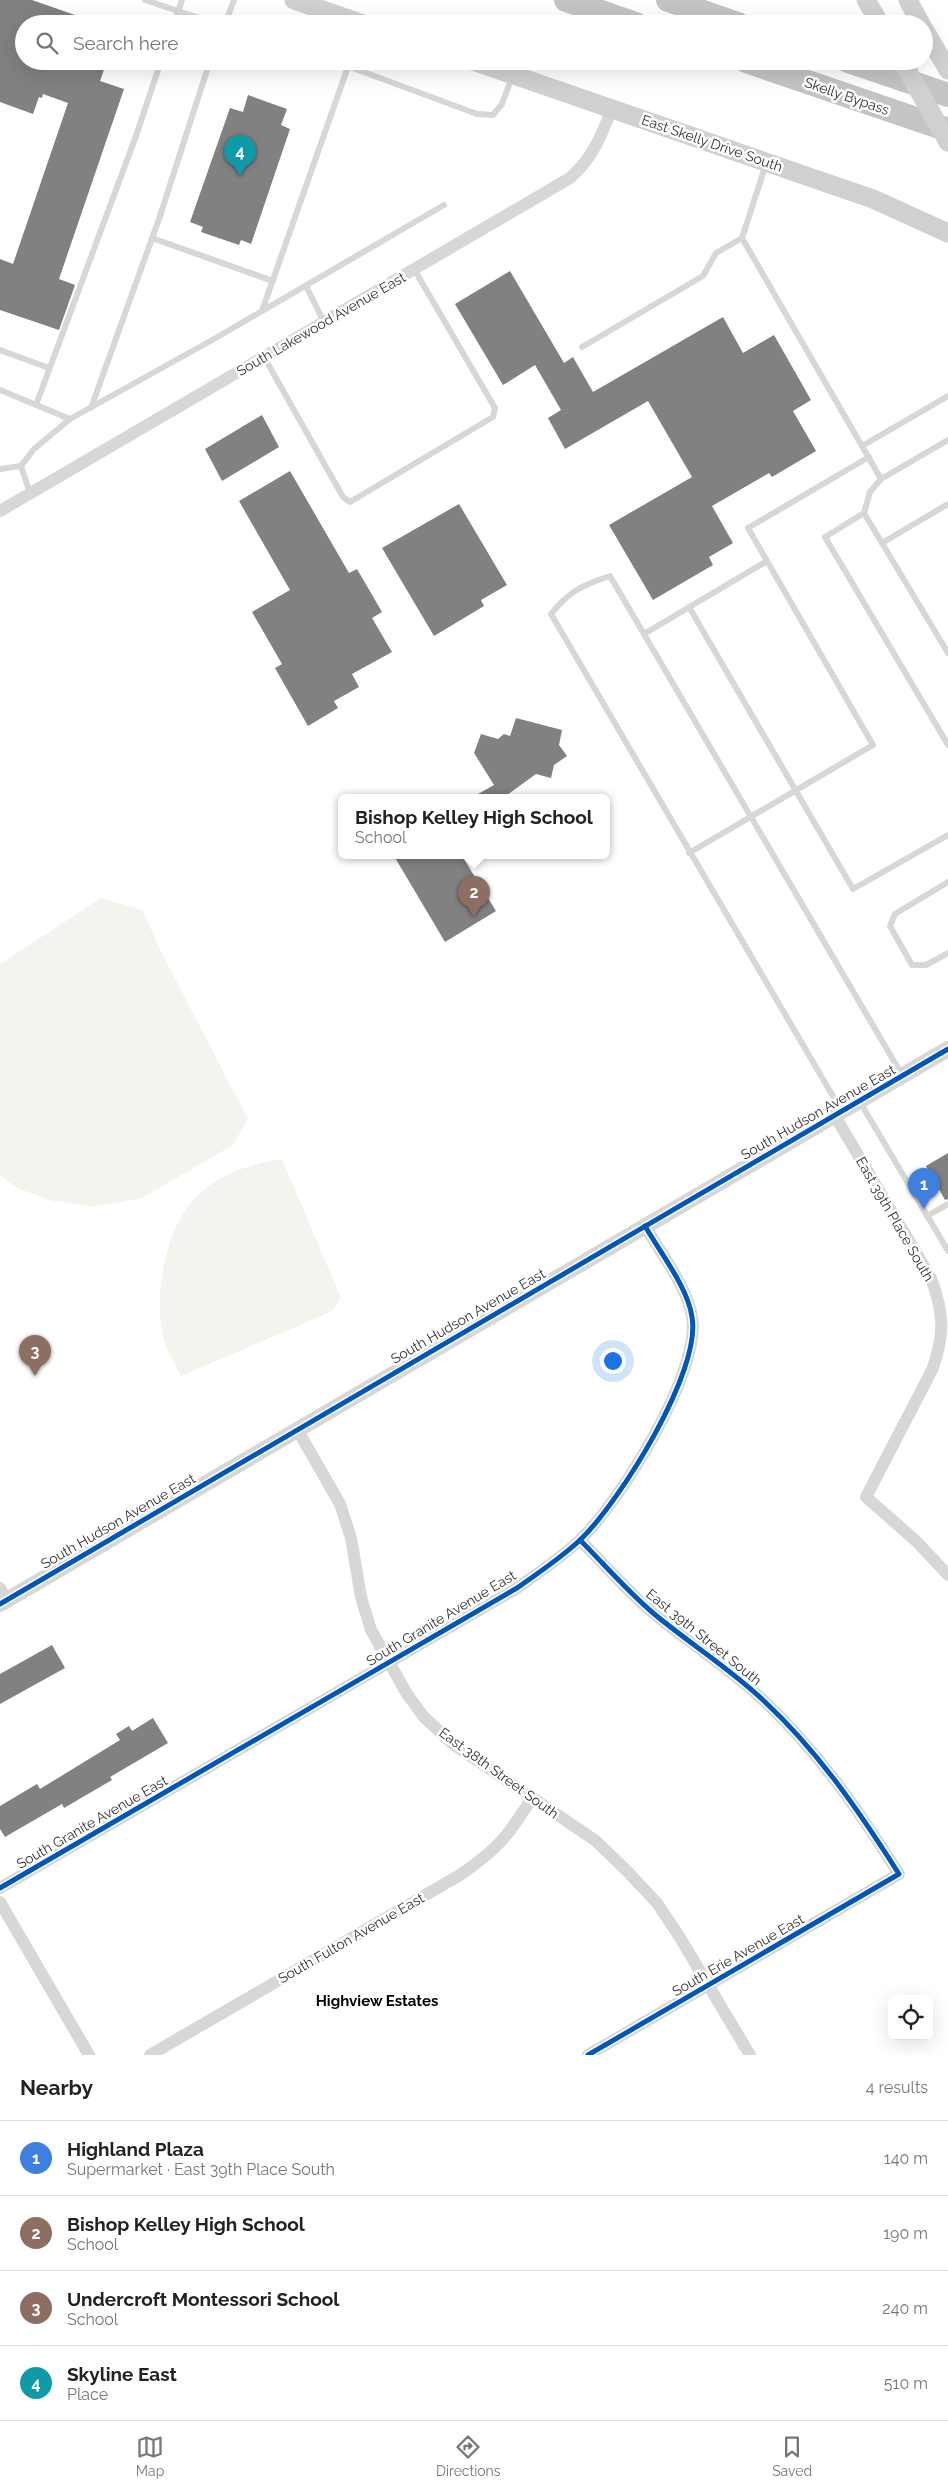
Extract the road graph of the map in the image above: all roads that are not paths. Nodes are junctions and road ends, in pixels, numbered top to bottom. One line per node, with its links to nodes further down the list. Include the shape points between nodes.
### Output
1 (145, 0): 9 (lane)
2 (182, 0): 9 (lane)
3 (234, 0): 12 (lane)
4 (294, 0): 13 (main road)
5 (566, 0): 14 (highway)
6 (668, 0): 15 (highway)
7 (908, 0): 17 (main road)
8 (869, 4): 16 (main road)
9 (178, 12): 10 (lane); 11 (lane)
10 (177, 15)
11 (188, 15)
12 (228, 15)
13 (337, 15)
14 (610, 15)
15 (712, 15)
16 (875, 15)
17 (916, 15)
18 (933, 44): 27 (main road)
19 (158, 70): 46 (lane)
20 (207, 70): 36 (lane)
21 (347, 70): 39 (lane)
22 (364, 70): 28 (lane, via 478,114 493,115 502,104)
23 (500, 70): 28 (main road, East Skelly Drive South)
24 (772, 70): 31 (highway, Skelly Bypass)
25 (874, 70): 29 (highway)
26 (907, 70): 32 (main road, bridge)
27 (948, 70)
28 (512, 74): 30 (main road, East Skelly Drive South)
29 (948, 96)
30 (612, 108): 33 (main road, East Skelly Drive South); 38 (street, South Lakewood Avenue East, via 602,137 583,167 570,178)
31 (948, 130)
32 (948, 142)
33 (767, 162): 35 (main road, East Skelly Drive South, via 873,199); 37 (lane)
34 (444, 205): 40 (lane)
35 (948, 233)
36 (152, 238): 39 (lane); 50 (lane)
37 (742, 238): 43 (lane, via 716,253 703,276); 53 (lane)
38 (414, 269): 42 (street, South Lakewood Avenue East); 45 (lane, via 495,408 493,417 350,502 343,496)
39 (273, 281): 41 (lane)
40 (306, 286): 41 (lane); 42 (lane)
41 (262, 311): 50 (lane)
42 (324, 322): 45 (street, South Lakewood Avenue East)
43 (582, 347)
44 (0, 350): 46 (lane)
45 (264, 357): 58 (street, South Lakewood Avenue East)
46 (49, 368): 49 (lane)
47 (0, 390): 49 (lane)
48 (948, 396): 53 (lane)
49 (36, 405): 51 (lane)
50 (90, 408): 51 (lane)
51 (70, 419): 55 (lane, via 34,450)
52 (948, 440): 57 (lane)
53 (862, 446): 54 (lane)
54 (868, 457): 57 (lane); 63 (lane, via 748,528)
55 (21, 466): 56 (lane); 58 (lane)
56 (0, 469)
57 (881, 479): 61 (lane, via 870,492)
58 (30, 493): 60 (street, South Lakewood Avenue East)
59 (948, 504): 62 (lane)
60 (0, 511)
61 (864, 513): 62 (lane); 67 (lane, via 825,537)
62 (882, 543): 66 (lane)
63 (767, 561): 64 (lane); 68 (lane, via 873,746)
64 (689, 607): 65 (lane); 68 (lane)
65 (644, 634): 69 (lane); 71 (lane, via 610,576 575,590 563,598 551,614)
66 (948, 653)
67 (948, 745)
68 (795, 791): 69 (lane); 70 (lane, via 853,889)
69 (751, 818): 71 (lane); 75 (lane)
70 (948, 835)
71 (690, 853): 77 (lane)
72 (948, 882): 73 (lane, via 895,914 890,926 912,964 926,966)
73 (948, 953)
74 (948, 1049): 75 (street, South Hudson Avenue East)
75 (902, 1076): 76 (street, South Hudson Avenue East)
76 (860, 1102): 77 (street, South Hudson Avenue East); 79 (lane)
77 (838, 1114): 80 (street, South Hudson Avenue East); 84 (street, East 39th Place South, via 931,1278 942,1318 940,1349 932,1370 866,1497)
78 (948, 1204): 79 (lane)
79 (928, 1216): 81 (lane)
80 (645, 1226): 82 (street, South Hudson Avenue East); 83 (street, South Granite Avenue East, via 686,1298 692,1317 690,1357 640,1461 617,1497)
81 (948, 1251)
82 (297, 1429): 85 (street, South Hudson Avenue East); 86 (street, East 38th Street South, via 340,1504 351,1538 361,1597 371,1630)
83 (580, 1540): 86 (street, South Granite Avenue East, via 517,1588); 88 (street, East 39th Street South, via 651,1611 764,1700 800,1738 856,1808)
84 (948, 1574)
85 (2, 1597)
86 (388, 1663): 87 (street, East 38th Street South, via 424,1717 453,1744); 89 (street, South Granite Avenue East)
87 (532, 1798): 91 (street, East 38th Street South, via 596,1841 634,1878 657,1903); 93 (street, South Fulton Avenue East, via 510,1833 473,1866)
88 (898, 1874): 91 (street, South Erie Avenue East)
89 (0, 1888)
90 (0, 1902): 92 (street)
91 (709, 1984): 94 (street, South Erie Avenue East); 95 (street, East 38th Street South)
92 (89, 2055)
93 (150, 2055)
94 (588, 2055)
95 (750, 2055)

